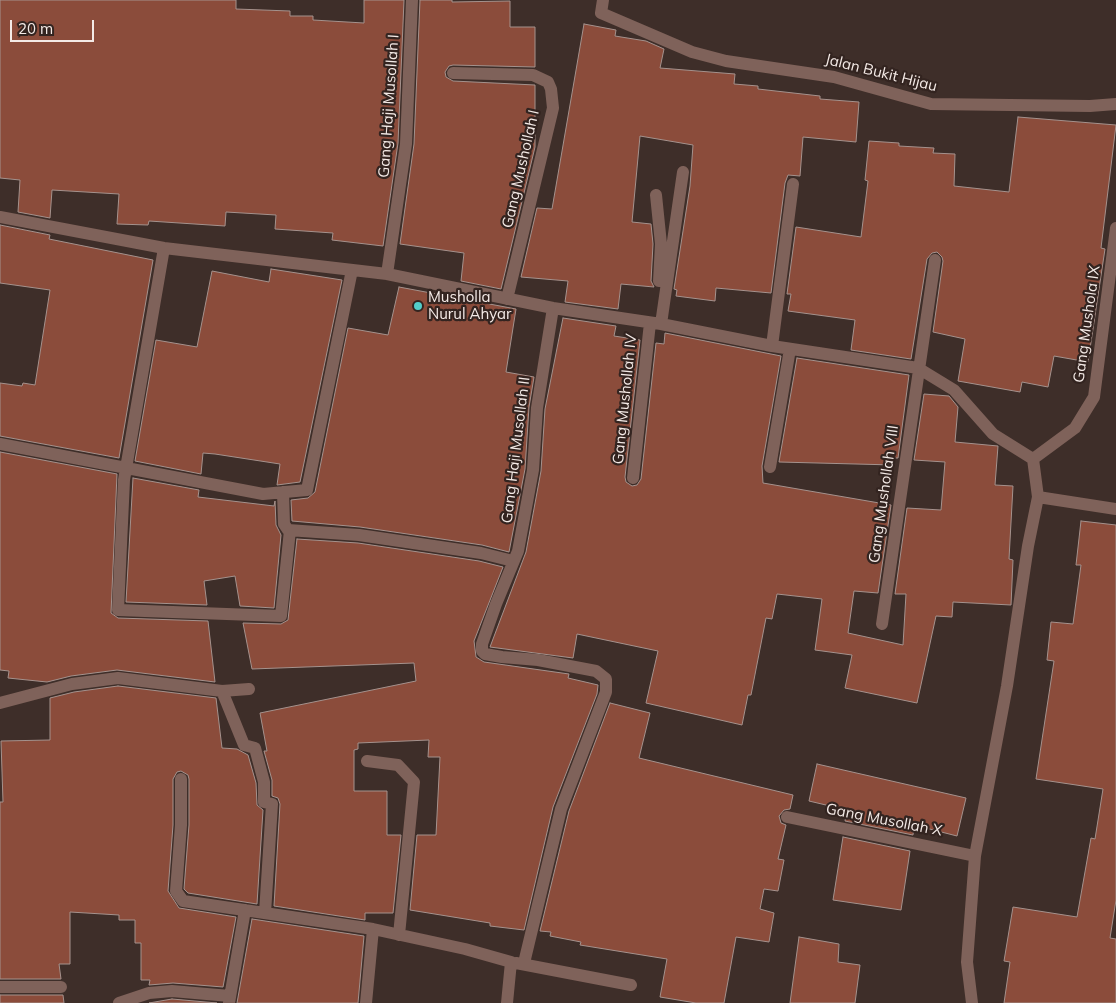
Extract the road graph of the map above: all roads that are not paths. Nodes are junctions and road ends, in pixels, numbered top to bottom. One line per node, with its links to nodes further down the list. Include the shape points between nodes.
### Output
1 (412, 0): 13 (street, Gang Haji Musollah I, via 406,144)
2 (603, 0): 4 (street, Jalan Bukit Hijau, via 601,12 692,52 726,61 834,76 931,104)
3 (453, 73): 14 (street, Gang Mushollah I, via 533,75 548,82 551,89 553,108)
4 (1116, 104)
5 (683, 172): 16 (street)
6 (793, 184): 17 (street)
7 (656, 195): 16 (street, via 661,244)
8 (0, 217): 10 (street)
9 (1116, 228): 21 (street, Gang Mushola IX, via 1094,397 1075,428)
10 (164, 248): 12 (street); 23 (street)
11 (935, 260): 19 (street, Gang Mushollah VIII)
12 (352, 270): 13 (street); 25 (street, via 307,490)
13 (387, 274): 14 (street)
14 (507, 299): 15 (street)
15 (553, 308): 16 (street); 29 (street, Gang Haji Musollah II, via 538,408 532,479 518,551)
16 (656, 324): 17 (street); 24 (street, Gang Mushollah IV)
17 (772, 346): 18 (street)
18 (790, 349): 19 (street); 22 (street)
19 (918, 368): 21 (street, via 954,390 993,434); 30 (street, Gang Mushollah VIII)
20 (0, 444): 23 (street)
21 (1033, 459): 26 (street)
22 (770, 467)
23 (127, 470): 25 (street, via 263,494); 28 (street, via 118,610 281,616)
24 (633, 478)
25 (283, 492): 28 (street, via 284,524)
26 (1038, 497): 27 (street); 37 (street)
27 (1116, 509)
28 (290, 530): 29 (street, via 359,535 481,553)
29 (513, 561): 42 (street, Gang Haji Musollah II, via 482,644 484,654 596,671 606,679 602,705 561,809)
30 (882, 624)
31 (249, 689): 32 (street)
32 (222, 691): 33 (street, via 118,678 72,684); 39 (street, via 244,745 255,748 264,782 264,802 272,804)
33 (0, 703)
34 (367, 761): 41 (street, via 398,765 414,782)
35 (181, 779): 38 (street, via 176,891 183,901)
36 (787, 818): 37 (street, Gang Musollah X)
37 (975, 856): 50 (street, via 967,962)
38 (244, 910): 39 (street); 46 (street)
39 (265, 913): 40 (street)
40 (373, 929): 41 (street); 48 (street)
41 (399, 935): 42 (street)
42 (517, 963): 43 (street); 49 (street)
43 (631, 985)
44 (0, 987): 45 (street)
45 (61, 987)
46 (229, 1000): 47 (street, via 172,990 149,993)
47 (120, 1003)
48 (366, 1003)
49 (507, 1003)
50 (972, 1003)

